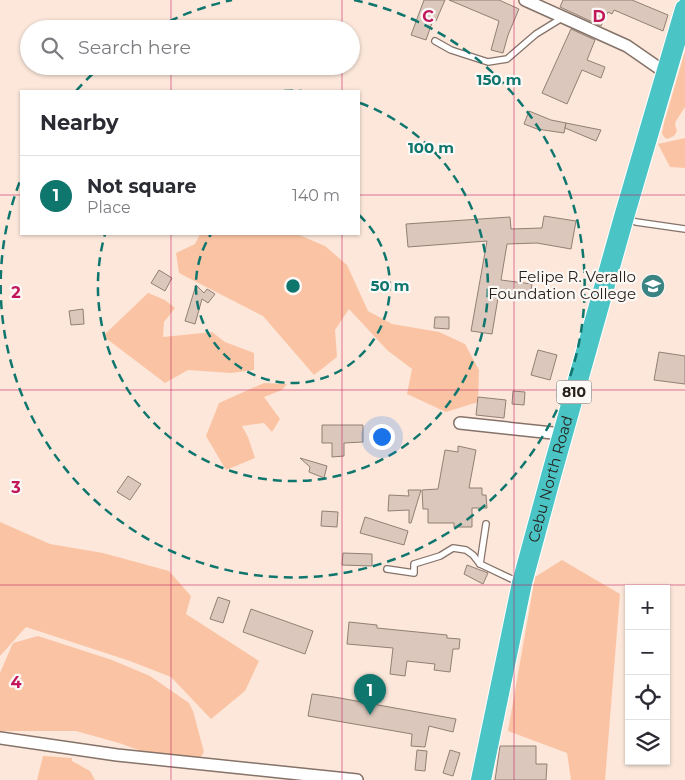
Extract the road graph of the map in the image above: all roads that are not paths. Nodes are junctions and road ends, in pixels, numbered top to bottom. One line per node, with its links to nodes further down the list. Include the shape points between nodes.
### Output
1 (525, 0): 3 (street)
2 (685, 9): 5 (highway, Cebu North Road / 810)
3 (562, 18): 4 (lane, via 536,34 507,59 488,62); 5 (street, via 627,46)
4 (435, 41)
5 (666, 73): 6 (highway, Cebu North Road / 810)
6 (624, 217): 7 (lane, via 636,222); 9 (highway, Cebu North Road / 810)
7 (685, 229)
8 (460, 423): 9 (street)
9 (562, 434): 13 (highway, Cebu North Road / 810)
10 (486, 524): 11 (lane)
11 (480, 564): 12 (lane, via 466,550 453,548 414,564 414,573); 13 (lane)
12 (387, 569)
13 (522, 583): 16 (highway, Cebu North Road / 810)
14 (0, 738): 15 (street, via 117,755)
15 (357, 780)
16 (481, 780)

